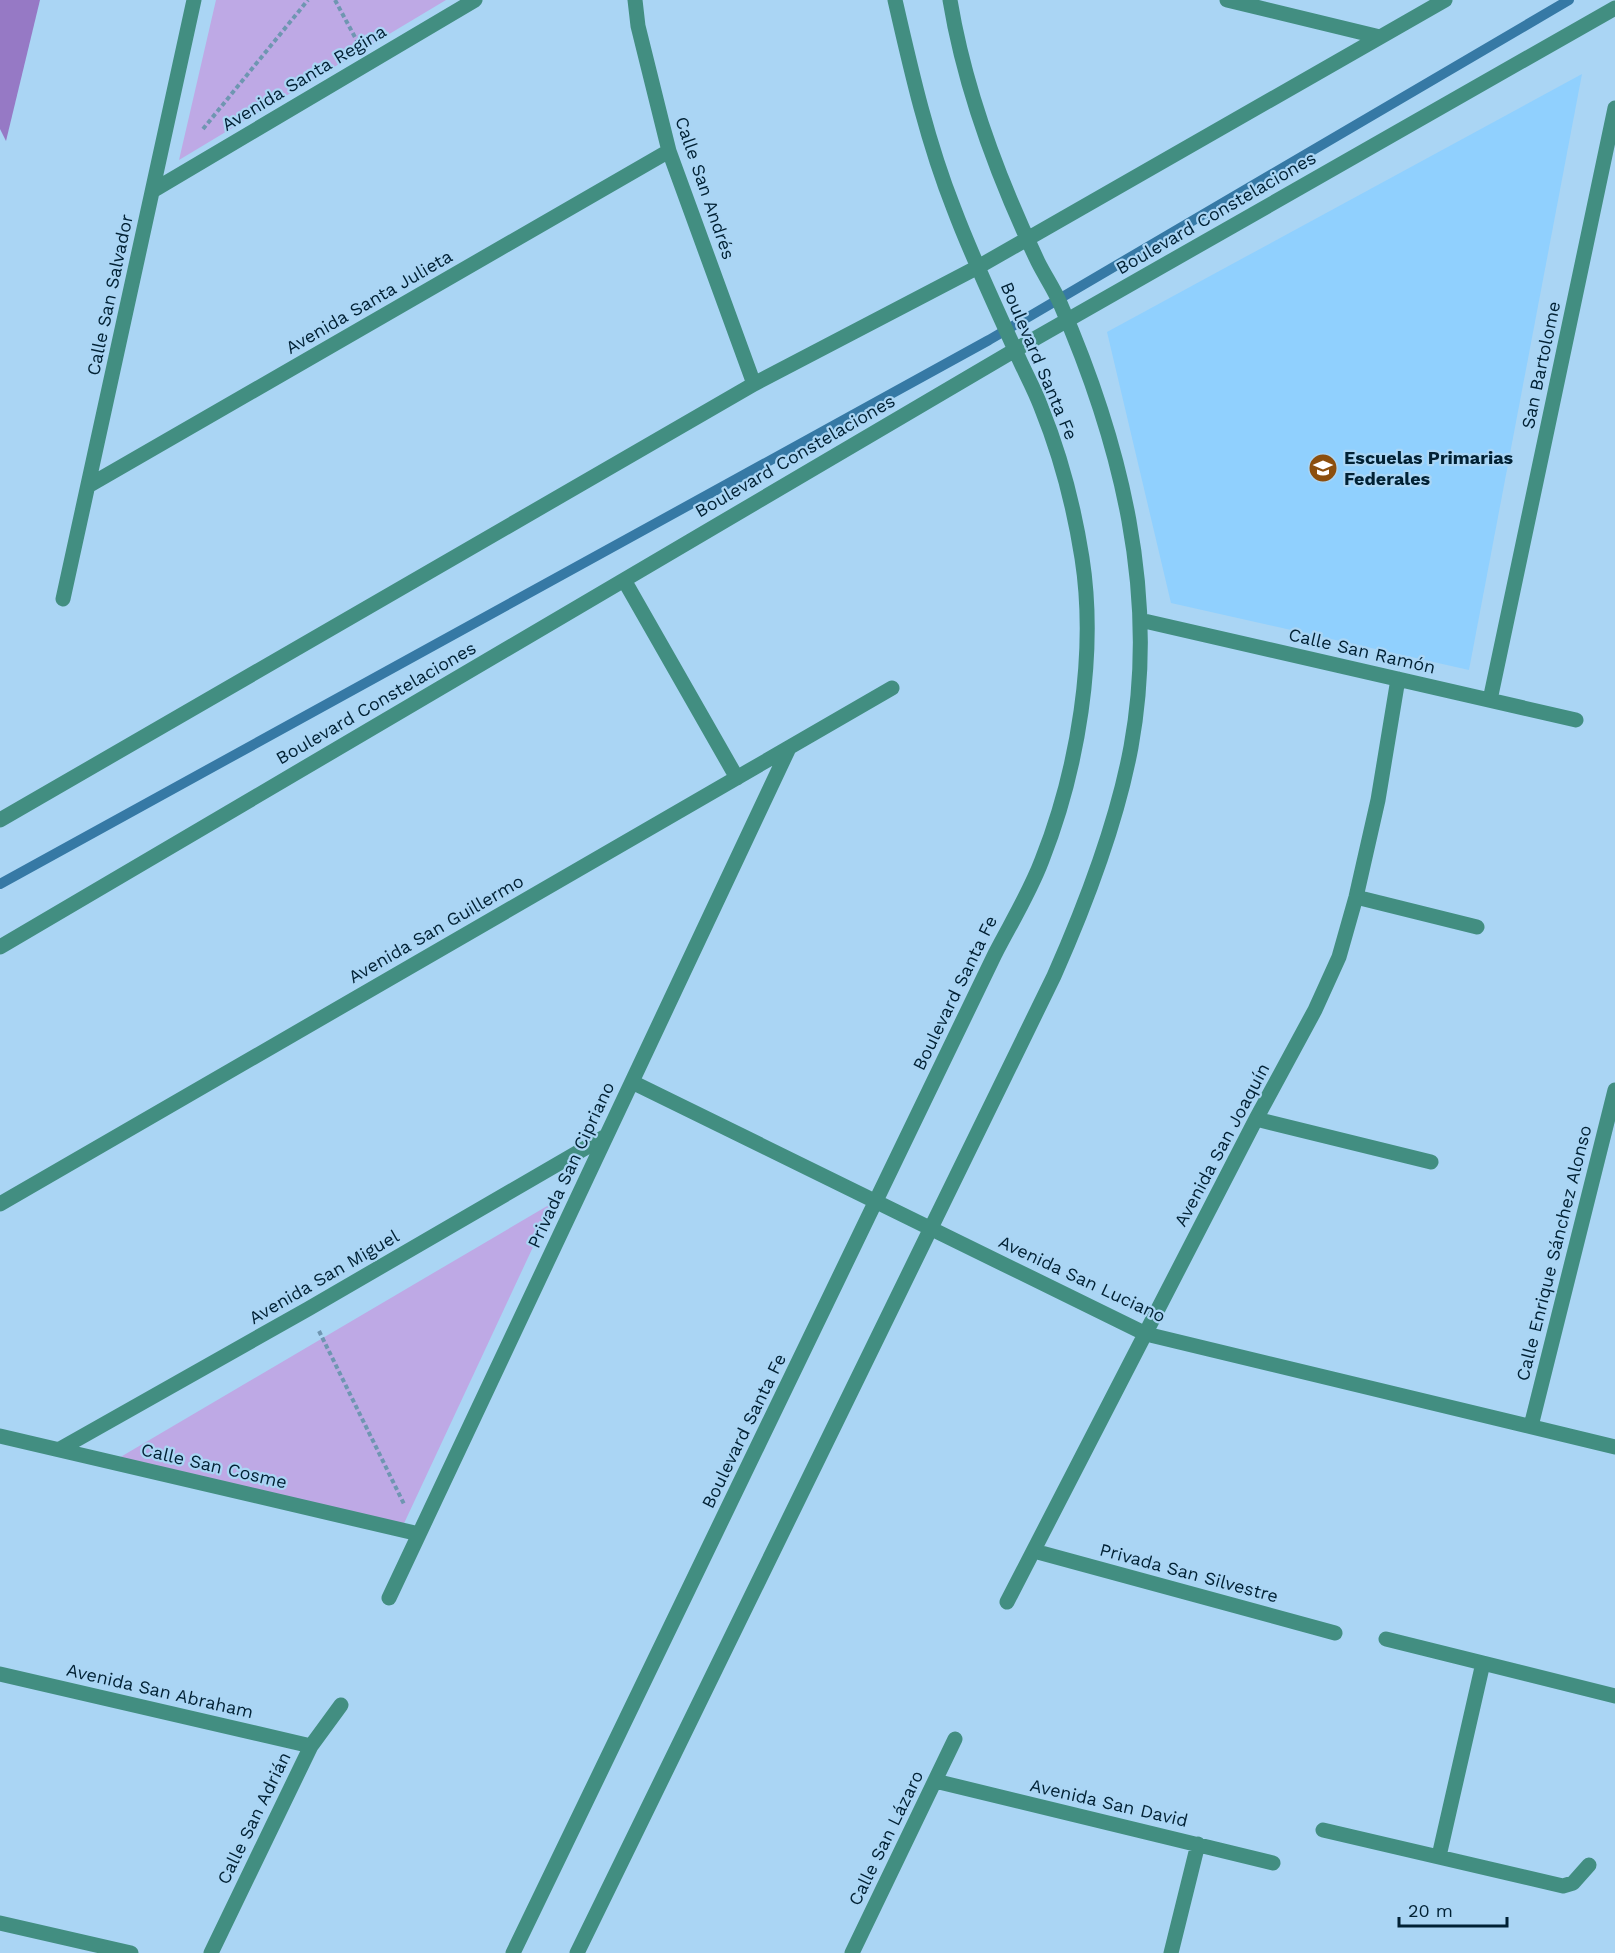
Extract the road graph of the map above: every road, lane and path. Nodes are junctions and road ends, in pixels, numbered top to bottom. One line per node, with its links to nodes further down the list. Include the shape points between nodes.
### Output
1 (194, 0): 16 (street, Calle San Salvador)
2 (308, 0): 14 (path)
3 (335, 0): 12 (path)
4 (475, 0): 12 (street, Avenida Santa Regina)
5 (635, 0): 15 (street, Calle San Andrés)
6 (895, 0): 18 (street, Boulevard Santa Fe, via 925,122)
7 (950, 0): 17 (street, Boulevard Santa Fe, via 964,71 977,111)
8 (1227, 0): 11 (street)
9 (1445, 0): 11 (street)
10 (1615, 8): 19 (street, Boulevard Constelaciones)
11 (1380, 37): 17 (street)
12 (369, 62): 16 (street, Avenida Santa Regina)
13 (1615, 108): 28 (street, San Bartolome)
14 (198, 136)
15 (669, 151): 21 (street, Calle San Andrés); 22 (street, Avenida Santa Julieta)
16 (153, 190): 22 (street, Calle San Salvador)
17 (1029, 238): 18 (street); 19 (street, Boulevard Santa Fe)
18 (978, 267): 20 (street, Boulevard Santa Fe); 21 (street)
19 (1066, 321): 20 (street, Boulevard Constelaciones); 25 (street, Boulevard Santa Fe, via 1114,449 1136,553)
20 (1015, 350): 23 (street, Boulevard Constelaciones); 41 (street, Boulevard Santa Fe, via 1041,407 1058,459 1082,558 1086,648 1077,732 1057,819 1042,861)
21 (754, 384): 32 (street)
22 (88, 486): 24 (street, Calle San Salvador)
23 (624, 580): 31 (street); 35 (street, Boulevard Constelaciones)
24 (63, 599)
25 (1140, 620): 26 (street, Calle San Ramón); 43 (street, Boulevard Santa Fe, via 1131,747 1122,788 1077,926)
26 (1398, 679): 28 (street, Calle San Ramón); 33 (street, Avenida San Joaquín, via 1378,800)
27 (892, 688): 30 (street, Avenida San Guillermo)
28 (1490, 700): 29 (street, Calle San Ramón)
29 (1576, 720)
30 (789, 748): 31 (street, Avenida San Guillermo); 36 (street, Privada San Cipriano)
31 (738, 778): 42 (street, Avenida San Guillermo)
32 (0, 820)
33 (1356, 897): 34 (street); 38 (street, Avenida San Joaquín, via 1339,957)
34 (1478, 927)
35 (0, 947)
36 (632, 1082): 39 (street, Privada San Cipriano); 41 (street, Avenida San Luciano)
37 (1615, 1090): 46 (street, Calle Enrique Sánchez Alonso)
38 (1256, 1119): 40 (street); 45 (street, Avenida San Joaquín)
39 (606, 1137): 44 (street, Avenida San Miguel); 50 (street, Privada San Cipriano)
40 (1431, 1162)
41 (875, 1203): 43 (street, Avenida San Luciano); 71 (street, Boulevard Santa Fe)
42 (0, 1204)
43 (930, 1229): 45 (street, Avenida San Luciano); 72 (street, Boulevard Santa Fe)
44 (308, 1309): 49 (street, Avenida San Miguel); 50 (path)
45 (1146, 1334): 46 (street, Avenida San Luciano); 51 (street, Avenida San Joaquín)
46 (1531, 1426): 48 (street, Avenida San Luciano)
47 (0, 1436): 49 (street, Calle San Cosme)
48 (1615, 1447)
49 (60, 1449): 50 (street, Calle San Cosme)
50 (419, 1534): 52 (street, Privada San Cipriano)
51 (1034, 1551): 53 (street, Avenida San Joaquín); 54 (street, Privada San Silvestre)
52 (389, 1598)
53 (1007, 1602)
54 (1335, 1633)
55 (1386, 1639): 56 (street)
56 (1484, 1664): 58 (street); 65 (street)
57 (0, 1674): 61 (street, Avenida San Abraham)
58 (1615, 1696)
59 (341, 1705): 61 (street, Calle San Adrián)
60 (955, 1739): 62 (street, Calle San Lázaro)
61 (311, 1746): 70 (street, Calle San Adrián)
62 (935, 1781): 64 (street, Avenida San David); 73 (street, Calle San Lázaro)
63 (1323, 1830): 65 (street)
64 (1198, 1844): 66 (street, Avenida San David); 74 (street)
65 (1439, 1856): 67 (street, via 1563,1886 1573,1883)
66 (1273, 1863)
67 (1589, 1865)
68 (0, 1923): 69 (street)
69 (131, 1953)
70 (211, 1953)
71 (513, 1953)
72 (577, 1953)
73 (852, 1953)
74 (1171, 1953)

